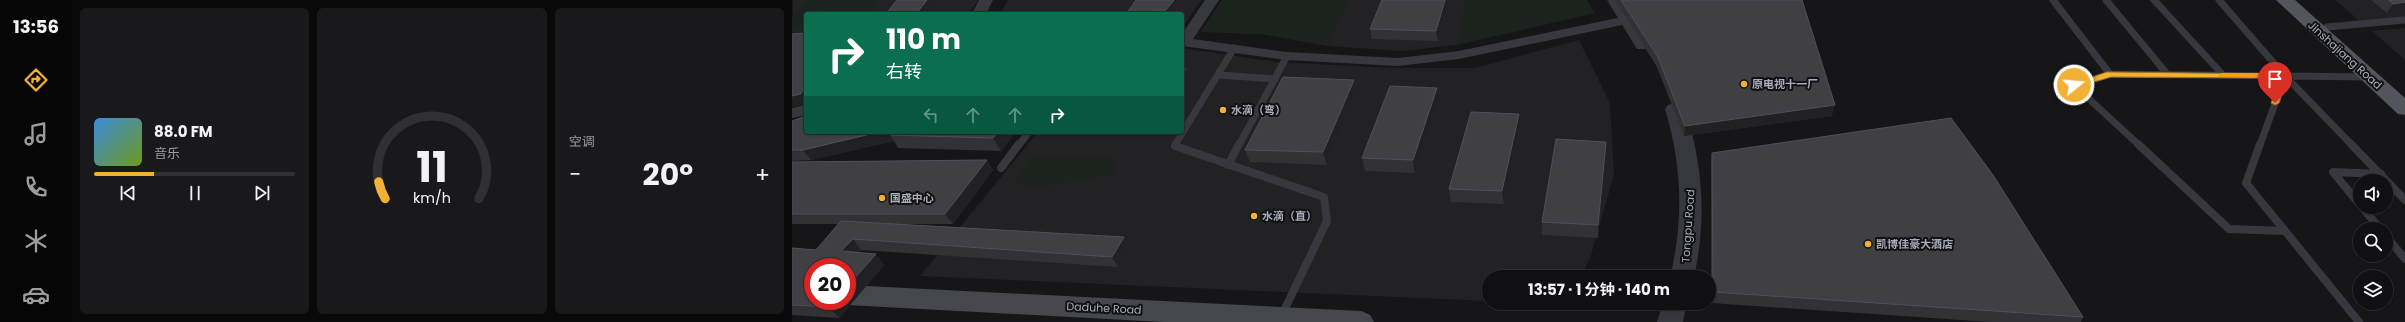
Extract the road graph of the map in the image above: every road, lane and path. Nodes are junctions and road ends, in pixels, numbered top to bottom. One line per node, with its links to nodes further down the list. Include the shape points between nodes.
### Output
1 (986, 0): 10 (street)
2 (1212, 0): 14 (street)
3 (1615, 0): 11 (street)
4 (2053, 0): 19 (lane)
5 (2106, 0): 21 (lane)
6 (2154, 0): 22 (lane)
7 (2219, 0): 23 (lane)
8 (2285, 0): 24 (main road, Jinshajiang Road)
9 (2297, 0): 13 (main road, Jinshajiang Road)
10 (980, 12)
11 (1627, 20): 17 (street, via 1459,55 1398,62); 18 (street)
12 (2405, 20): 13 (lane)
13 (2327, 27): 27 (main road, Jinshajiang Road)
14 (1184, 41)
15 (1184, 42): 16 (street)
16 (1234, 48): 17 (street); 20 (lane)
17 (1287, 56): 25 (lane)
18 (1653, 61)
19 (2110, 74): 21 (lane); 42 (lane, via 2074,85 2229,229)
20 (1218, 75): 25 (lane); 31 (lane)
21 (2168, 75): 22 (lane)
22 (2223, 75): 23 (lane)
23 (2285, 76): 24 (lane); 36 (lane); 42 (lane, via 2246,183)
24 (2370, 77): 28 (main road, Jinshajiang Road)
25 (1275, 79): 34 (lane)
26 (1669, 93): 45 (street, Tongpu Road, via 1684,136 1692,194)
27 (2405, 97)
28 (2405, 109)
29 (804, 111): 30 (street)
30 (792, 114)
31 (1184, 131)
32 (1028, 134): 35 (lane)
33 (1182, 134): 34 (lane, via 1175,146)
34 (1228, 165): 48 (lane, via 1324,197 1327,221)
35 (1000, 168)
36 (2381, 174): 38 (lane, via 2333,172)
37 (2393, 187): 39 (lane)
38 (2353, 196)
39 (2405, 200)
40 (2368, 214): 41 (lane)
41 (2374, 222)
42 (2285, 231): 51 (lane)
43 (2393, 244): 44 (lane)
44 (2405, 259)
45 (1684, 270)
46 (856, 295): 48 (main road, Daduhe Road)
47 (1673, 310): 50 (street)
48 (1281, 318): 49 (main road, Daduhe Road)
49 (1361, 322)
50 (1670, 322)
51 (2359, 322)

